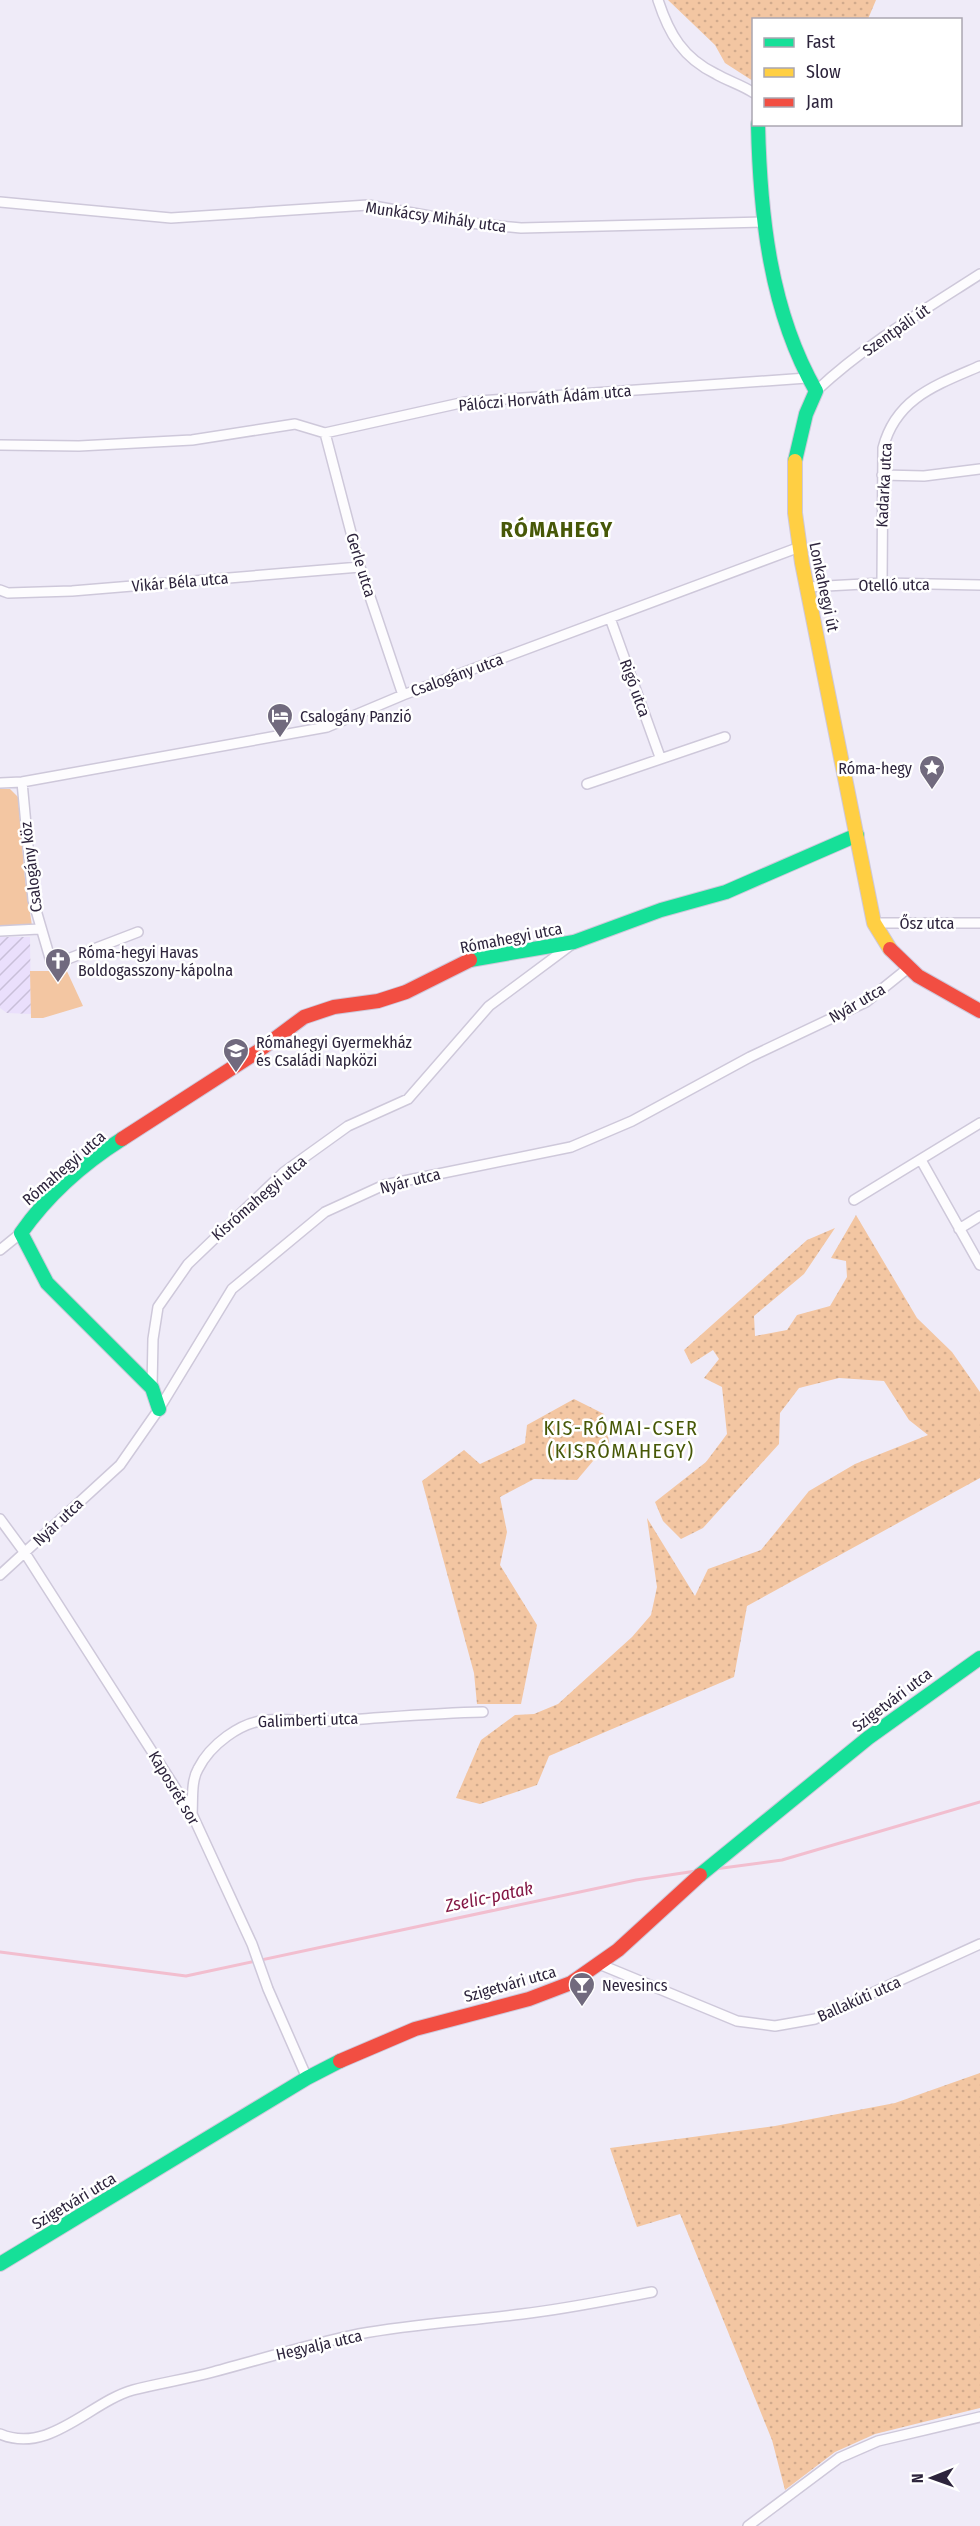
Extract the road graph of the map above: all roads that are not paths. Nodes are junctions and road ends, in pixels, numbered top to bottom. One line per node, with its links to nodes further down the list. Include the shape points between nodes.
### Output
1 (658, 0): 2 (street, via 680,48 695,62)
2 (752, 92)
3 (758, 126): 5 (street)
4 (0, 202): 5 (street, Munkácsy Mihály utca, via 171,218 368,205 521,228)
5 (765, 222): 8 (street, via 784,315)
6 (980, 274): 9 (street, Szentpáli út, via 885,336)
7 (980, 366): 13 (street, Kadarka utca, via 932,388 909,402 895,417 883,448)
8 (807, 378): 9 (street); 10 (street, Pálóczi Horváth Ádám utca, via 465,402)
9 (816, 391): 14 (street, Lonkahegyi út, via 800,433 794,473)
10 (325, 433): 11 (street, Pálóczi Horváth Ádám utca, via 295,424 192,440 79,446); 15 (street, Gerle utca)
11 (0, 445)
12 (980, 469): 13 (street, via 924,476)
13 (882, 475): 16 (street, Kadarka utca)
14 (797, 548): 18 (street, Lonkahegyi út); 20 (street, Csalogány utca)
15 (360, 567): 19 (street, Vikár Béla utca, via 72,591); 21 (street, Gerle utca)
16 (882, 583): 17 (street, Otelló utca); 18 (street, Otelló utca)
17 (980, 585)
18 (808, 587): 27 (street, Lonkahegyi út)
19 (0, 590)
20 (610, 618): 21 (street, Csalogány utca); 23 (street, Rigó utca)
21 (403, 695): 24 (street, Csalogány utca, via 327,726)
22 (725, 737): 23 (street)
23 (660, 757): 26 (street)
24 (22, 782): 25 (street, Csalogány utca); 30 (street, Csalogány köz, via 29,871)
25 (0, 783)
26 (587, 784)
27 (857, 835): 28 (street, Lonkahegyi út); 33 (street, Rómahegyi utca, via 726,892 661,910)
28 (874, 923): 29 (street, Ősz utca); 34 (street, Lonkahegyi út, via 893,955)
29 (980, 923)
30 (39, 929): 31 (street); 32 (street, Csalogány köz, via 52,965)
31 (0, 930)
32 (138, 932)
33 (574, 942): 41 (street, Rómahegyi utca, via 464,961 406,992 304,1017 257,1052 105,1149 39,1207); 44 (street, Kisrómahegyi utca, via 489,1006 408,1099 348,1126 284,1172 188,1263 158,1307)
34 (907, 969): 35 (street, Lonkahegyi út); 45 (street, Nyár utca, via 866,1002 750,1057 612,1130 571,1147 384,1185 324,1212 232,1289)
35 (980, 1011)
36 (980, 1122): 37 (street)
37 (921, 1160): 38 (street); 40 (street)
38 (854, 1200)
39 (980, 1216): 40 (street)
40 (959, 1229): 43 (street)
41 (21, 1233): 42 (street, Rómahegyi utca); 44 (street, via 47,1283)
42 (0, 1250)
43 (980, 1265)
44 (152, 1388): 45 (street)
45 (159, 1409): 47 (street, Nyár utca, via 120,1465)
46 (0, 1519): 47 (street, Kaposrét sor)
47 (25, 1553): 48 (street, Nyár utca); 51 (street, Kaposrét sor)
48 (0, 1575)
49 (980, 1658): 53 (street, Szigetvári utca, via 853,1749)
50 (483, 1712): 51 (street, Galimberti utca, via 248,1723 206,1756 197,1770)
51 (192, 1814): 54 (street, Kaposrét sor)
52 (980, 1944): 53 (street, Ballakúti utca, via 815,2019 775,2026 737,2021)
53 (599, 1964): 54 (street, Szigetvári utca, via 572,1983 544,1994 390,2037)
54 (307, 2078): 55 (street, Szigetvári utca)
55 (0, 2264)
56 (652, 2292): 58 (street, Hegyalja utca, via 315,2344 132,2391 110,2399 51,2433 17,2439)
57 (980, 2417): 59 (street, via 878,2441 839,2458)
58 (0, 2434)
59 (748, 2526)

